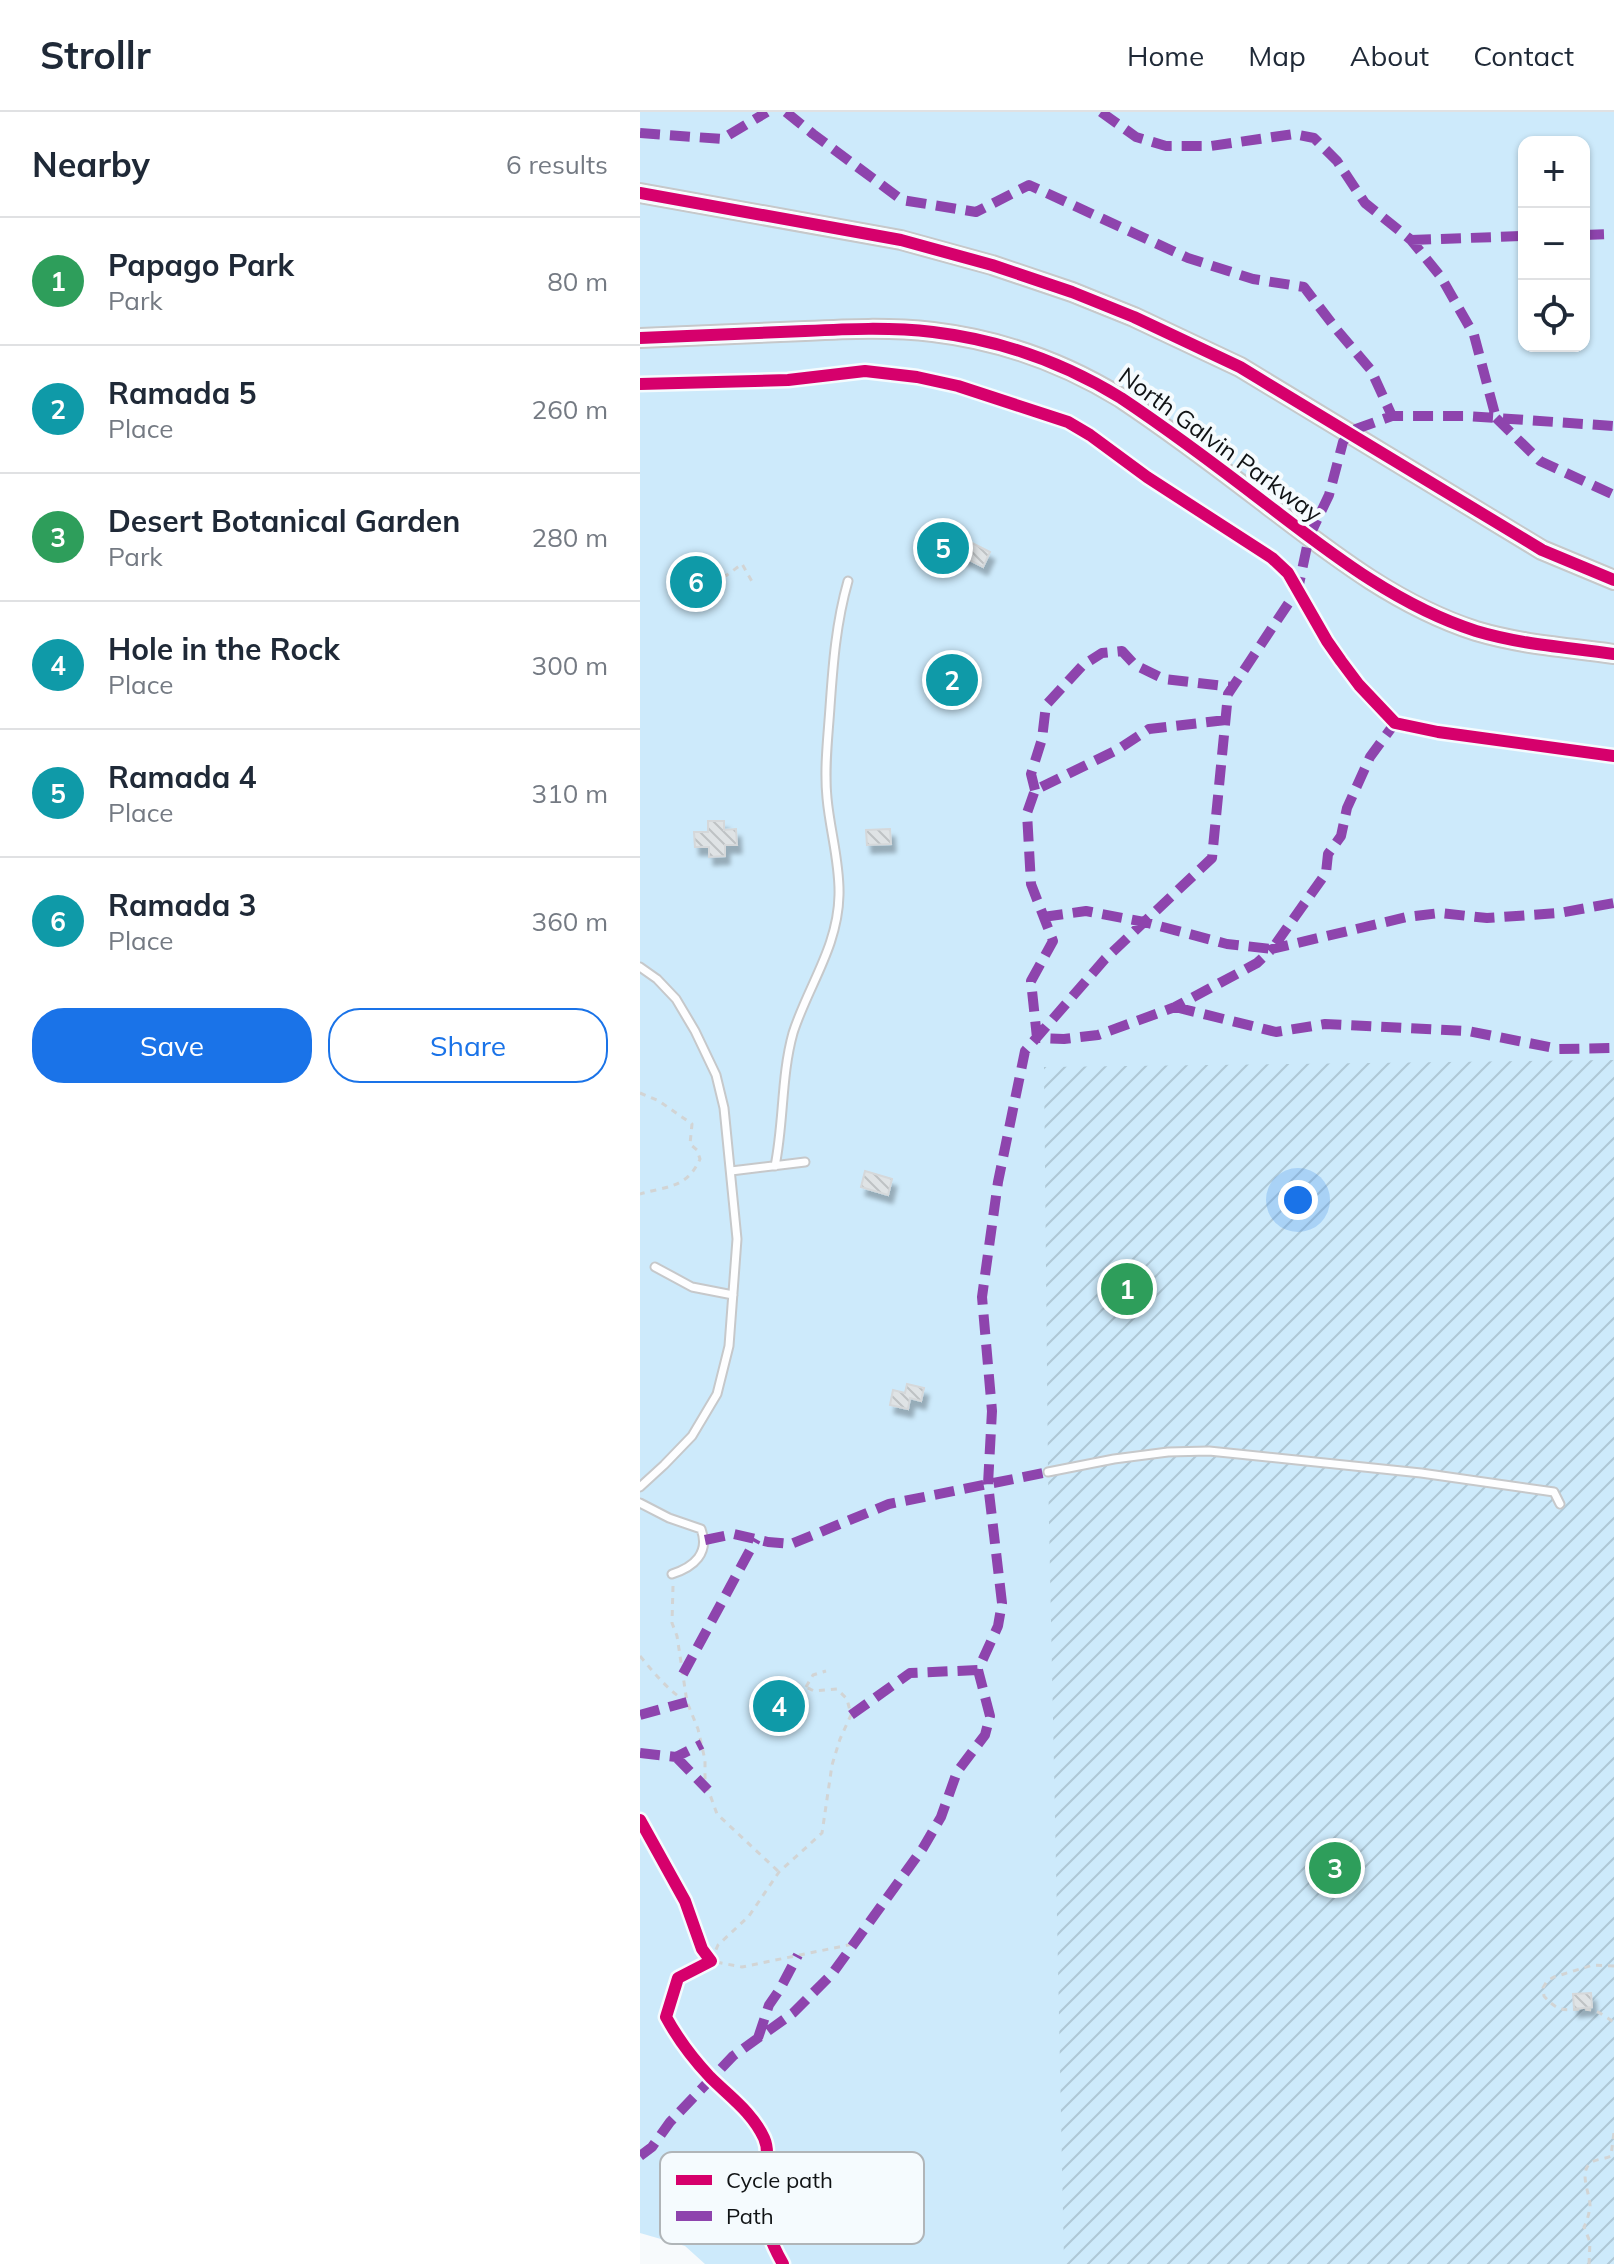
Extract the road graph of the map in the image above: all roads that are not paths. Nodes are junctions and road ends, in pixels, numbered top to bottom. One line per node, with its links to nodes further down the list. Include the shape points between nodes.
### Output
1 (640, 193): 3 (main road, via 901,240 1072,292 1240,367 1542,550)
2 (640, 338): 5 (main road, North Galvin Parkway, via 905,330 1022,352 1121,398 1341,560 1428,612 1524,643)
3 (1614, 580)
4 (848, 581): 8 (lane, via 835,635 827,757 839,896 828,953 792,1036)
5 (1614, 654)
6 (640, 967): 9 (lane, via 676,999 716,1075)
7 (805, 1162): 8 (lane)
8 (775, 1166): 9 (lane)
9 (731, 1171): 11 (lane, via 737,1239)
10 (655, 1267): 11 (lane, via 692,1287)
11 (733, 1295): 13 (lane, via 729,1346 717,1394 692,1436)
12 (1048, 1472): 15 (lane, via 1168,1452 1237,1453 1554,1492)
13 (640, 1487)
14 (640, 1503): 16 (lane, via 701,1529 702,1553 686,1570)
15 (1560, 1504)
16 (672, 1574)

